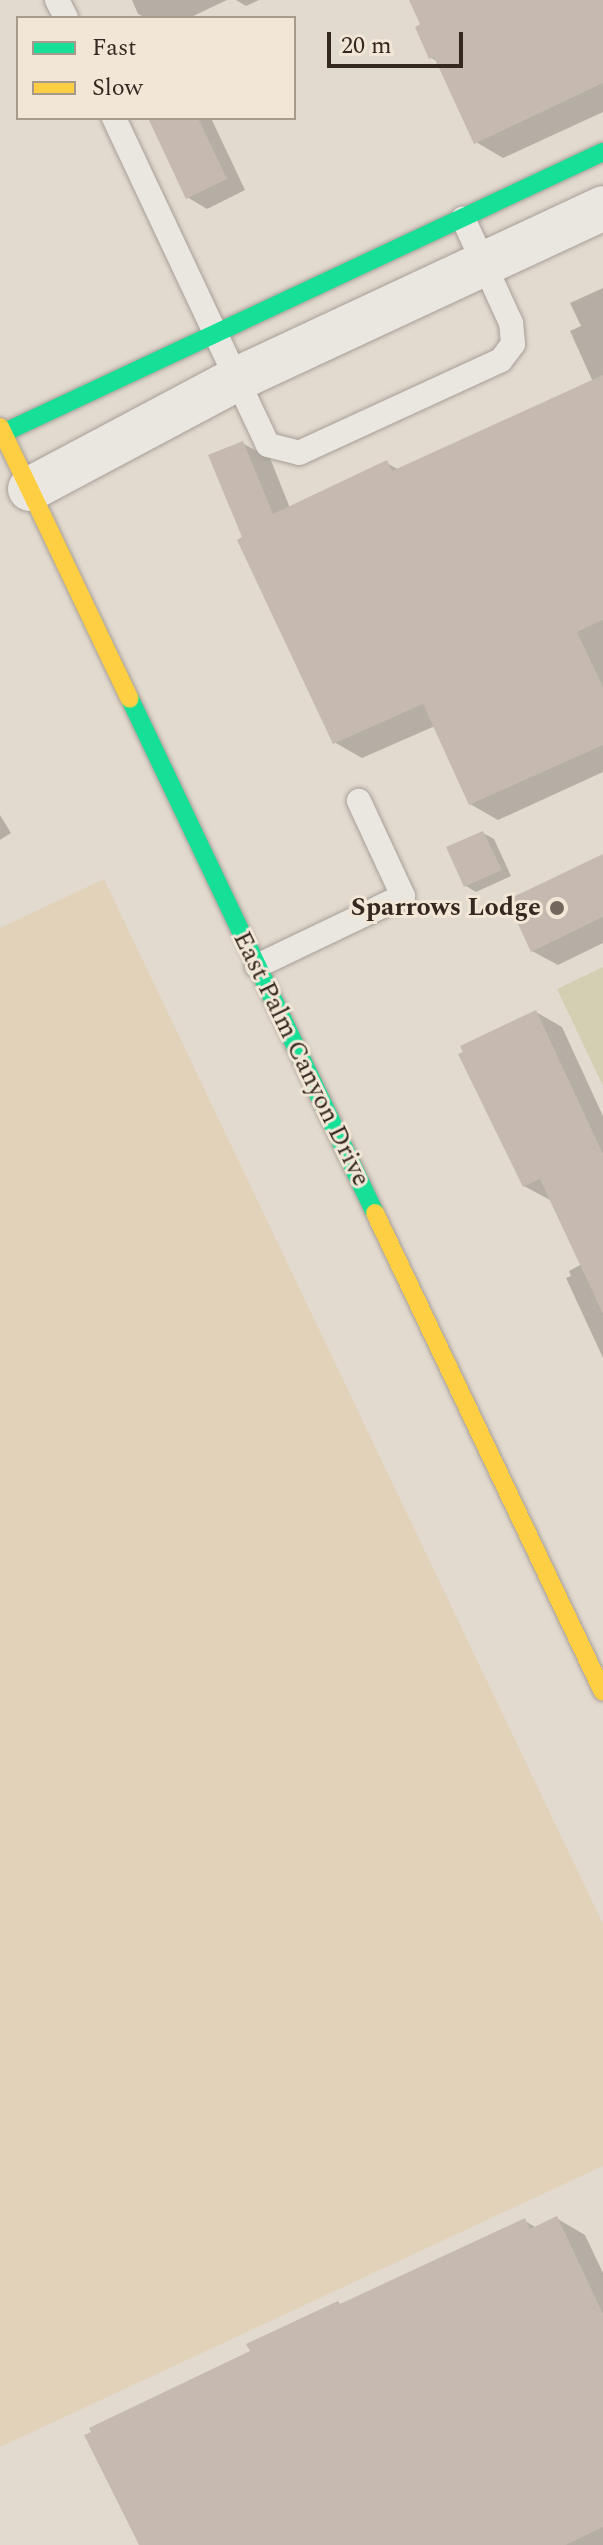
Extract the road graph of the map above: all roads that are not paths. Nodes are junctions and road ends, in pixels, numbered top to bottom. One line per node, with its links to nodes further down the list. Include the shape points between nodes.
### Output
1 (115, 120): 6 (lane)
2 (603, 152): 4 (main road)
3 (603, 208): 5 (street)
4 (463, 218): 5 (lane); 6 (main road)
5 (484, 264): 7 (street); 7 (lane, via 511,323 513,344 501,360 299,453 268,445)
6 (217, 333): 7 (lane); 8 (main road)
7 (237, 379): 9 (street)
8 (2, 430): 9 (main road, East Palm Canyon Drive)
9 (30, 489): 11 (main road, East Palm Canyon Drive)
10 (359, 801): 11 (lane, via 403,896)
11 (257, 966): 12 (main road, East Palm Canyon Drive)
12 (603, 1692)

